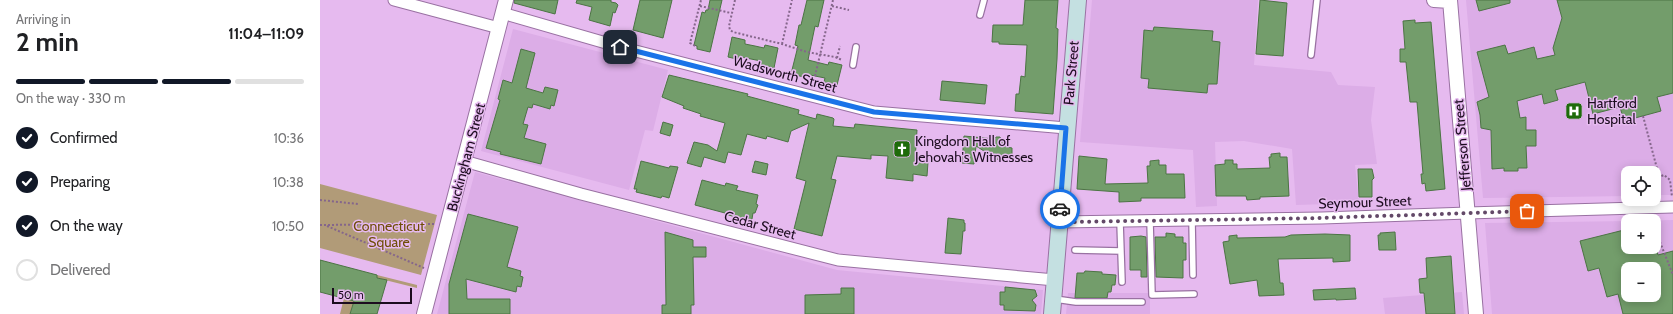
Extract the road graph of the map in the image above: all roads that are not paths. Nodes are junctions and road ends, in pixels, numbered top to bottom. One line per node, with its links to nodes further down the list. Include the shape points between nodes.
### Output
1 (394, 0): 9 (street)
2 (984, 0): 8 (lane)
3 (1078, 0): 13 (main road, Park Street)
4 (1317, 0): 11 (lane)
5 (1434, 0): 6 (street)
6 (1450, 1): 16 (street, Jefferson Street)
7 (504, 7): 9 (street, Buckingham Street); 13 (street, Wadsworth Street, via 620,47 874,112)
8 (980, 15)
9 (499, 28): 14 (street, Buckingham Street)
10 (856, 47): 12 (lane)
11 (1311, 55)
12 (853, 65)
13 (1066, 128): 19 (main road, Park Street)
14 (464, 161): 24 (street, Cedar Street, via 838,260); 29 (street, Buckingham Street)
15 (1673, 202): 16 (street, Seymour Street)
16 (1468, 213): 17 (street, Seymour Street); 30 (street, Jefferson Street)
17 (1192, 220): 18 (street, Seymour Street); 23 (lane)
18 (1150, 221): 20 (street, Seymour Street); 26 (lane, via 1152,295)
19 (1059, 222): 20 (street, Seymour Street); 24 (main road, Park Street)
20 (1120, 222): 22 (lane)
21 (1075, 250): 22 (lane)
22 (1121, 251): 25 (lane)
23 (1193, 276)
24 (1055, 280): 28 (main road, Park Street)
25 (1122, 282)
26 (1194, 294)
27 (1142, 302): 28 (lane, via 1076,302)
28 (1053, 307)
29 (424, 314)
30 (1476, 314)

